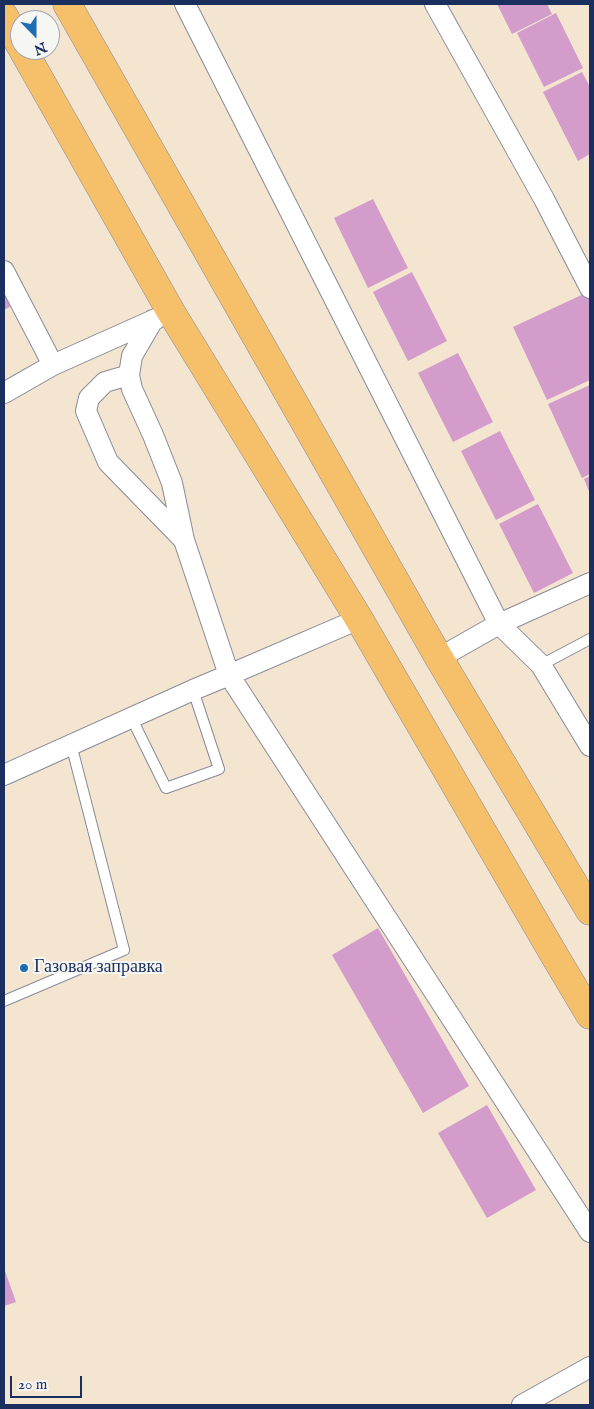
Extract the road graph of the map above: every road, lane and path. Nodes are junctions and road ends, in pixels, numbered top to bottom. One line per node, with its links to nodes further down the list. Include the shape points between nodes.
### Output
1 (66, 4): 16 (highway)
2 (185, 4): 14 (street)
3 (435, 4): 6 (street)
4 (28, 60): 7 (highway)
5 (4, 271): 8 (street)
6 (590, 288)
7 (162, 316): 8 (street); 9 (street, via 132,356); 13 (highway)
8 (53, 365): 10 (street)
9 (129, 375): 11 (street, via 172,483); 11 (street, via 105,382 89,398 86,411 108,462)
10 (4, 393)
11 (184, 540): 18 (street)
12 (590, 584): 14 (street)
13 (359, 619): 18 (street); 26 (highway)
14 (499, 624): 16 (street); 17 (street)
15 (590, 639): 17 (lane)
16 (440, 658): 24 (highway)
17 (541, 665): 22 (street)
18 (230, 675): 19 (street); 27 (street)
19 (193, 690): 20 (street); 20 (lane, via 219,769 166,788)
20 (131, 717): 21 (street)
21 (71, 744): 23 (street); 25 (lane, via 124,950)
22 (590, 746)
23 (4, 775)
24 (590, 911)
25 (4, 1001)
26 (590, 1015)
27 (590, 1232)
28 (590, 1367): 29 (street)
29 (522, 1405)

